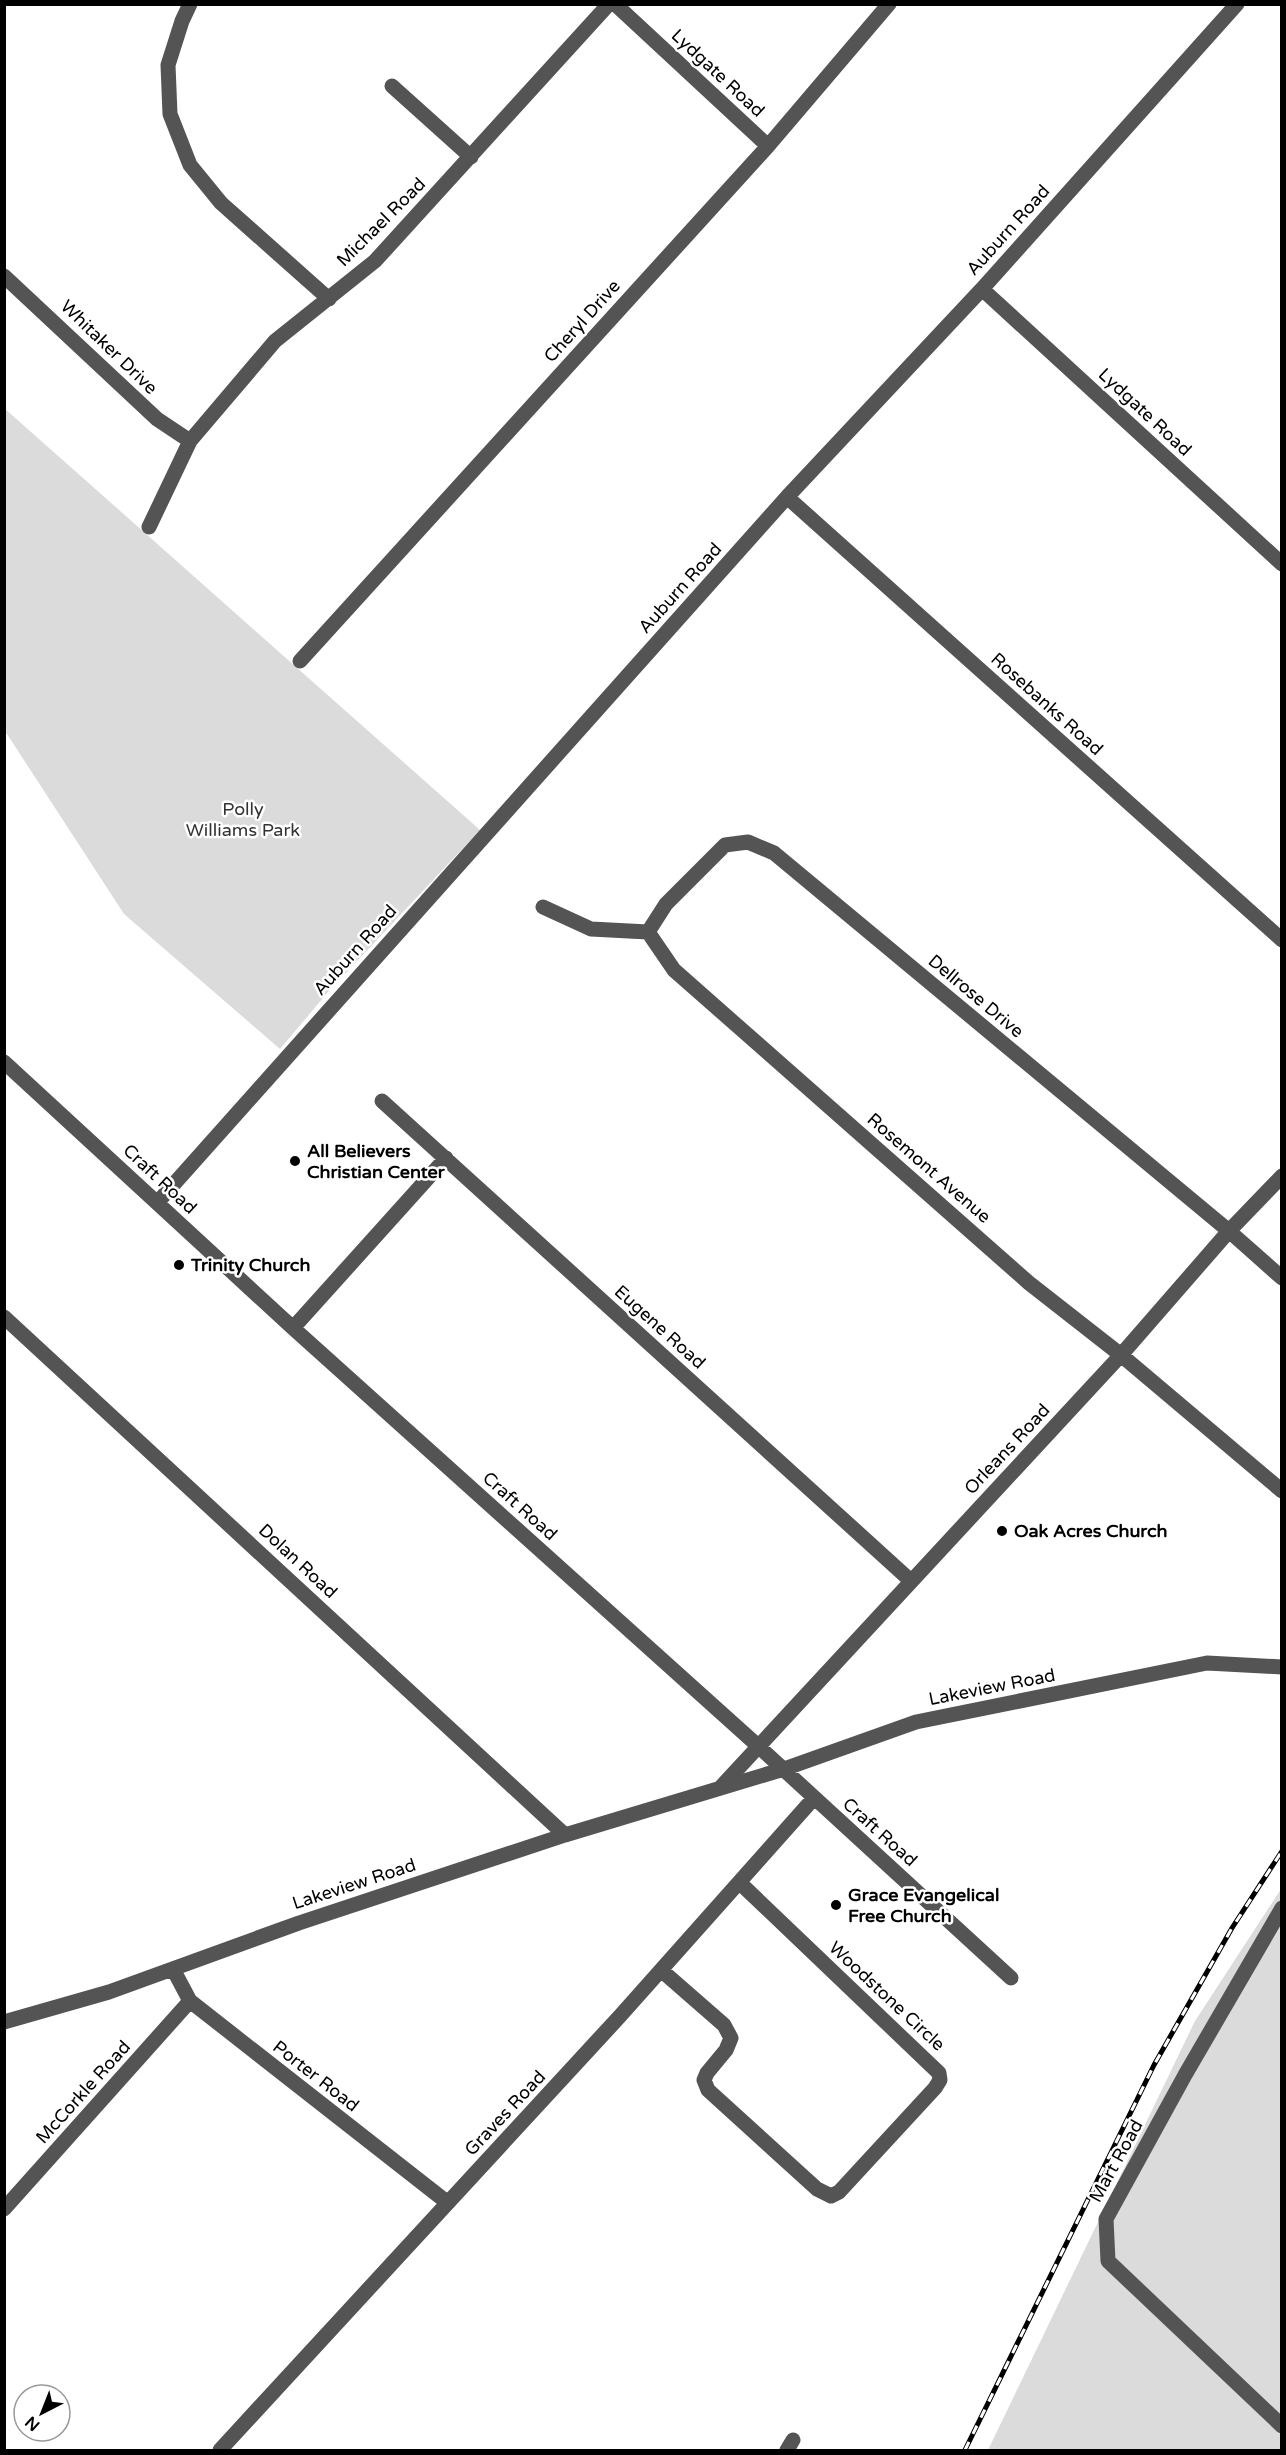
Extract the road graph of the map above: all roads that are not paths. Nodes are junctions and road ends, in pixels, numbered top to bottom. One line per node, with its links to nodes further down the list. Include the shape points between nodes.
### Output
1 (190, 4): 11 (street, via 168,65 170,114 189,165 221,203)
2 (609, 4): 8 (street, Michael Road)
3 (615, 4): 7 (street, Lydgate Road)
4 (889, 4): 7 (street, Cheryl Drive)
5 (1237, 4): 10 (street, Auburn Road)
6 (392, 86): 8 (street)
7 (768, 146): 16 (street, Cheryl Drive)
8 (471, 157): 11 (street, Michael Road, via 375,261)
9 (4, 276): 12 (street, Whitaker Drive, via 157,420)
10 (982, 289): 13 (street, Auburn Road); 15 (street, Lydgate Road)
11 (329, 299): 12 (street, Michael Road, via 275,341)
12 (190, 441): 14 (street, Michael Road)
13 (787, 498): 19 (street, Rosebanks Road); 24 (street, Auburn Road)
14 (149, 528)
15 (1281, 564)
16 (300, 661)
17 (543, 907): 18 (street, via 591,929)
18 (648, 932): 25 (street, Dellrose Drive, via 666,904 724,844 748,842 774,853); 29 (street, Rosemont Avenue, via 674,970 1029,1283)
19 (1281, 940)
20 (4, 1062): 24 (street, Craft Road)
21 (382, 1101): 22 (street, Eugene Road)
22 (446, 1158): 28 (street); 31 (street, Eugene Road)
23 (1281, 1176): 25 (street, Orleans Road)
24 (157, 1203): 28 (street, Craft Road)
25 (1229, 1232): 26 (street, Dellrose Drive); 29 (street, Orleans Road)
26 (1281, 1278)
27 (4, 1317): 37 (street, Dolan Road)
28 (293, 1328): 33 (street, Craft Road)
29 (1121, 1355): 30 (street, Rosemont Avenue); 31 (street, Orleans Road)
30 (1281, 1491)
31 (911, 1581): 33 (street, Orleans Road)
32 (1281, 1667): 34 (street, Lakeview Road, via 1207,1663 916,1722)
33 (758, 1745): 34 (street, Craft Road); 35 (street)
34 (784, 1769): 35 (street, Lakeview Road); 36 (street, Craft Road)
35 (718, 1789): 37 (street, Lakeview Road)
36 (814, 1798): 38 (street, Graves Road); 42 (street, Craft Road)
37 (565, 1835): 40 (street, Lakeview Road)
38 (740, 1883): 41 (street, Graves Road); 41 (street, Woodstone Circle, via 939,2073 936,2088 839,2193 831,2196 817,2189 708,2090 704,2080 707,2073 731,2038 724,2025)
39 (1281, 1908): 47 (street, Mart Road, via 1106,2219 1108,2261)
40 (173, 1969): 43 (street, Porter Road); 44 (street, Lakeview Road)
41 (662, 1970): 45 (street, Graves Road)
42 (1011, 1978)
43 (190, 2001): 45 (street, Porter Road); 46 (street, McCorkle Road)
44 (4, 2022)
45 (447, 2203): 48 (street, Graves Road)
46 (4, 2209)
47 (1281, 2426)
48 (220, 2451)

